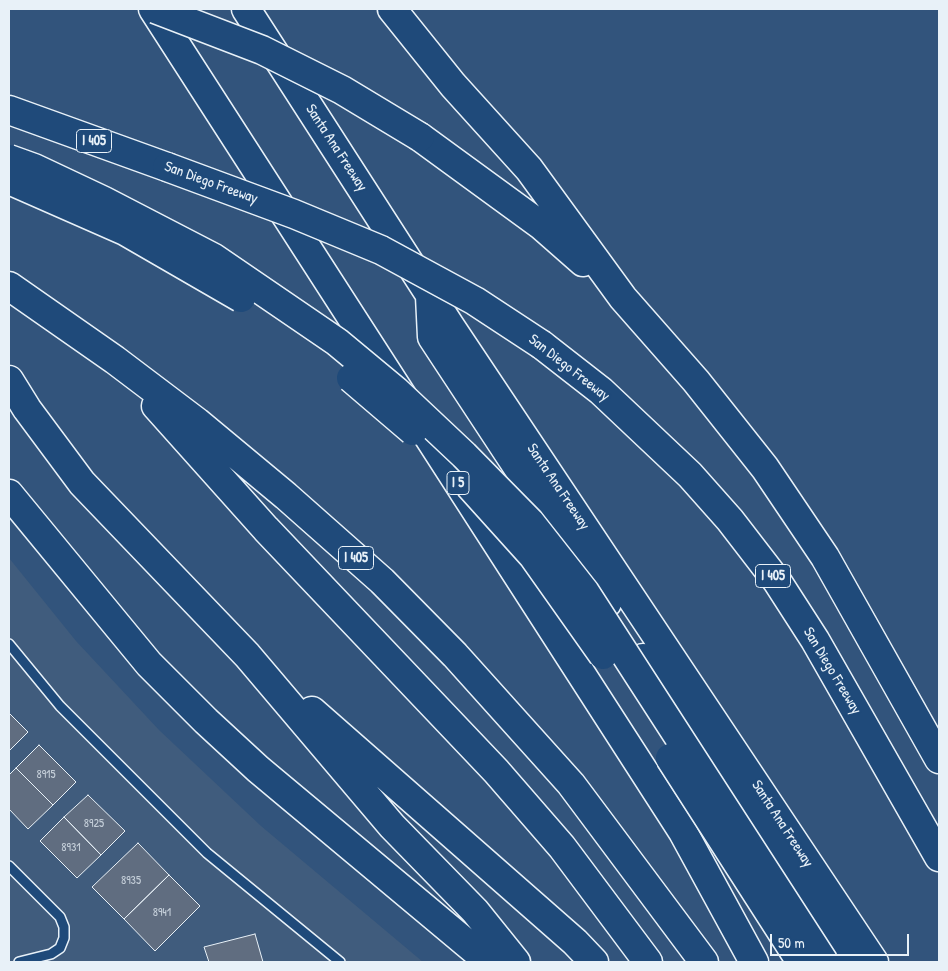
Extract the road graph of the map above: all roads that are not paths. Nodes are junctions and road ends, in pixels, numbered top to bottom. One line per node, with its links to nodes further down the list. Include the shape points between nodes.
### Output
1 (154, 9): 9 (highway, bridge, via 262,50 342,90 420,137 542,226); 25 (highway, I 5, via 683,832)
2 (246, 9): 8 (highway, Santa Ana Freeway)
3 (392, 9): 9 (highway, via 453,85 529,168)
4 (13, 110): 16 (highway, San Diego Freeway / I 405, bridge, via 294,214 381,250 475,301 542,345 601,391 690,475 765,566 815,640)
5 (9, 159): 27 (highway, bridge, via 150,223 222,264 338,342 464,455 530,522 585,592)
6 (9, 180): 26 (highway, bridge, via 126,231 221,285 277,321 423,440 533,556 585,627)
7 (9, 286): 10 (highway, I 405)
8 (430, 295): 28 (highway, via 432,337); 29 (highway, Santa Ana Freeway)
9 (624, 298): 15 (highway, via 765,468 825,557)
10 (115, 360): 23 (highway, via 266,529 496,771 562,847); 24 (highway, I 405, via 197,422 286,496 382,581 455,655 571,784)
11 (9, 380): 14 (highway, via 82,483)
12 (9, 494): 20 (highway, via 149,664 206,721 258,769)
13 (9, 644): 19 (lane, via 60,706 207,853)
14 (247, 655): 21 (highway, via 392,826 475,911); 22 (highway, via 468,846)
15 (939, 758)
16 (939, 857)
17 (9, 866): 18 (lane, via 60,918 64,927 60,948 51,954)
18 (19, 962)
19 (340, 962)
20 (489, 962)
21 (516, 962)
22 (594, 962)
23 (648, 962)
24 (704, 962)
25 (754, 962)
26 (801, 962)
27 (824, 962)
28 (845, 962)
29 (874, 962)

